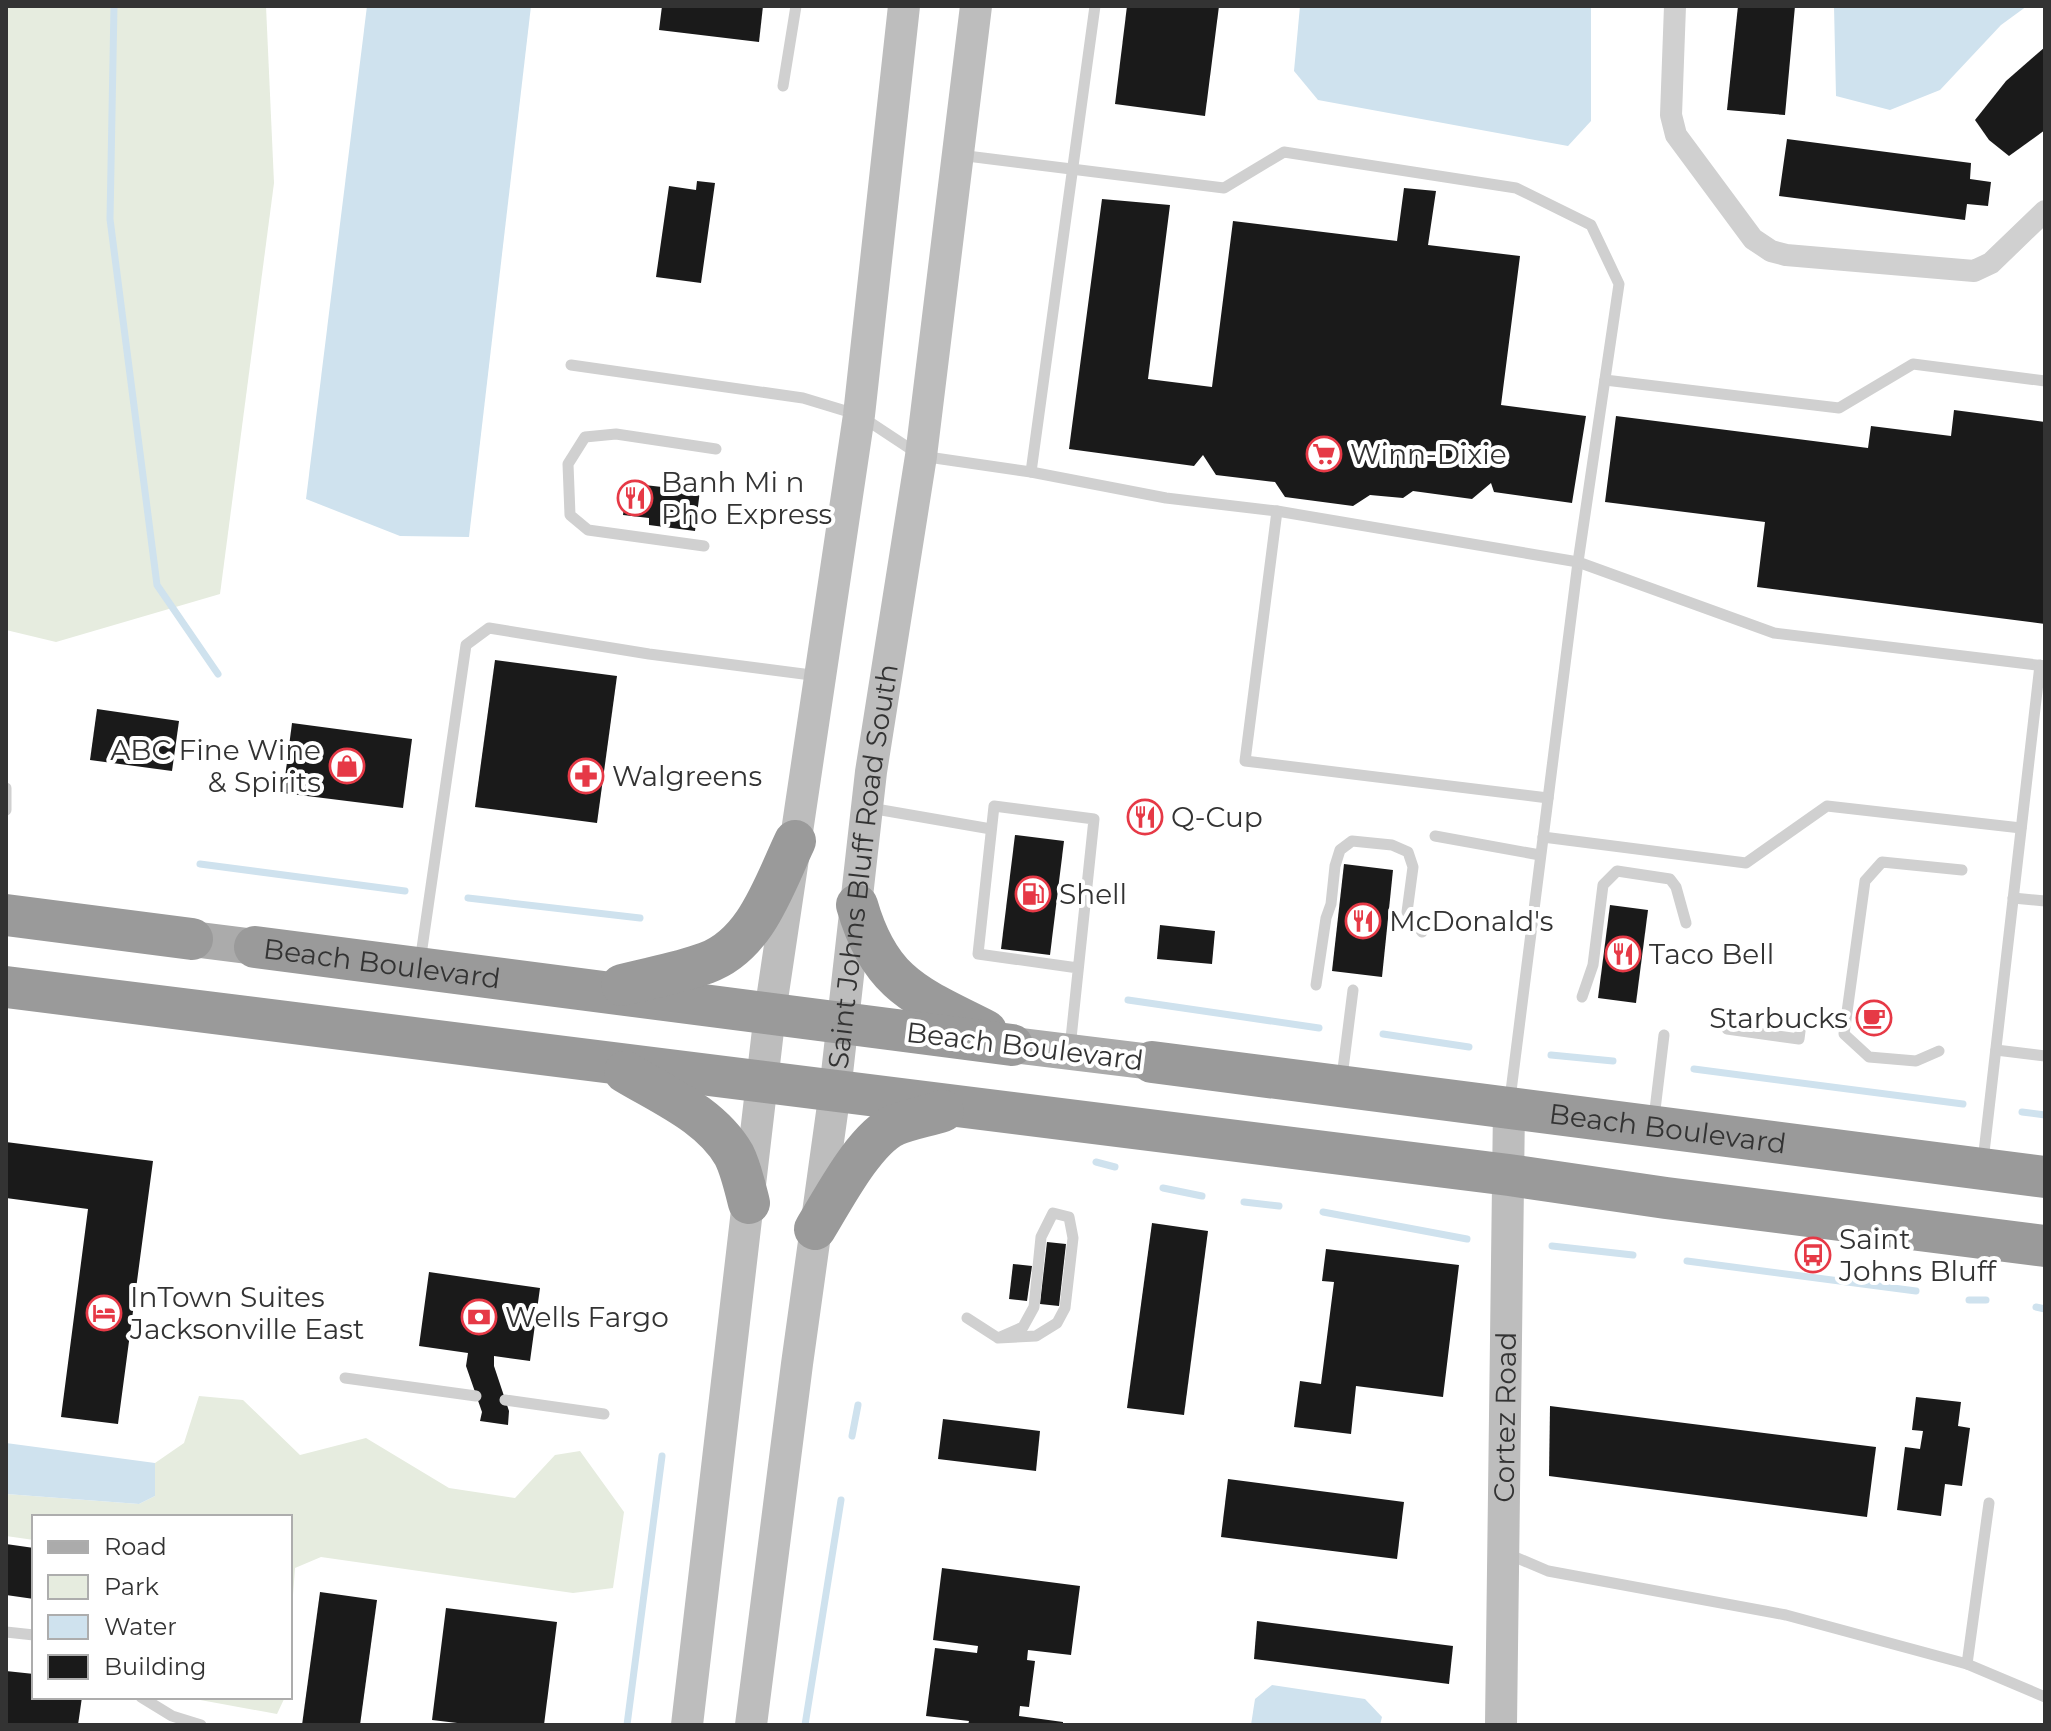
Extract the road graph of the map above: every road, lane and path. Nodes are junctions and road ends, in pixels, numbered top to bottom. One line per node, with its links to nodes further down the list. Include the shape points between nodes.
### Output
1 (796, 6): 6 (lane)
2 (904, 6): 13 (main road)
3 (976, 6): 7 (main road, Saint Johns Bluff Road South)
4 (1095, 6): 8 (lane)
5 (1675, 6): 9 (street, via 1671,115 1676,135 1753,239 1771,251 1974,271 1991,263)
6 (783, 86)
7 (958, 155): 8 (lane); 15 (main road, Saint Johns Bluff Road South)
8 (1071, 171): 11 (lane, via 1224,188 1284,152 1516,188 1591,225 1619,284); 16 (lane)
9 (2045, 211)
10 (571, 365): 13 (lane, via 803,398)
11 (1605, 380): 12 (lane, via 1839,408 1913,364); 19 (lane)
12 (2045, 381)
13 (859, 415): 15 (lane); 21 (main road)
14 (716, 449): 18 (lane, via 600,435 585,437 568,464 570,515 588,530)
15 (921, 456): 16 (lane); 24 (main road, Saint Johns Bluff Road South)
16 (1031, 472): 17 (lane, via 1166,498)
17 (1277, 511): 19 (lane); 23 (lane, via 1245,761)
18 (704, 546)
19 (1578, 562): 20 (lane, via 1774,633); 23 (lane)
20 (2043, 665): 26 (lane)
21 (820, 676): 30 (main road); 41 (lane, via 489,628 466,645)
22 (6, 788): 25 (lane)
23 (1548, 798): 29 (lane)
24 (867, 807): 27 (lane); 35 (main road, Saint Johns Bluff Road South)
25 (6, 810)
26 (2021, 828): 29 (lane, via 1827,806 1746,863); 33 (lane)
27 (991, 829): 42 (lane, via 978,954); 42 (lane, via 994,806 1094,819)
28 (1435, 836): 31 (lane)
29 (1543, 837): 31 (lane)
30 (795, 841): 46 (highway, via 757,920 734,948 708,963); 48 (main road)
31 (1540, 855): 64 (lane)
32 (1962, 870): 55 (lane, via 1882,862 1865,881 1844,1034 1869,1057 1916,1061)
33 (2013, 898): 34 (lane); 54 (lane)
34 (2045, 901)
35 (857, 905): 50 (main road, Saint Johns Bluff Road South); 53 (highway, via 870,944 891,974 920,998)
36 (6, 915): 39 (highway, Beach Boulevard)
37 (1686, 923): 47 (lane, via 1670,879 1617,871 1603,885 1593,965)
38 (1422, 932): 43 (lane, via 1407,912 1413,867 1408,852 1352,841 1340,850 1335,866)
39 (192, 939): 40 (main road, Beach Boulevard)
40 (255, 947): 41 (highway, Beach Boulevard)
41 (419, 968): 46 (highway, Beach Boulevard)
42 (1078, 968): 56 (lane)
43 (1316, 985)
44 (6, 987): 59 (highway)
45 (1353, 990): 61 (lane)
46 (598, 991): 48 (highway, Beach Boulevard)
47 (1582, 997)
48 (770, 1013): 50 (highway, Beach Boulevard); 60 (main road)
49 (1802, 1016): 51 (lane, via 1799,1039)
50 (843, 1024): 53 (highway, Beach Boulevard); 62 (main road, Saint Johns Bluff Road South)
51 (1727, 1029)
52 (1664, 1035): 65 (lane)
53 (1012, 1045): 56 (main road, Beach Boulevard)
54 (1996, 1050): 57 (lane); 66 (lane)
55 (1939, 1051)
56 (1069, 1052): 58 (main road, Beach Boulevard)
57 (2045, 1056)
58 (1152, 1062): 61 (highway, Beach Boulevard)
59 (610, 1063): 60 (highway); 69 (highway, via 695,1114 722,1137 736,1158)
60 (764, 1082): 62 (highway); 69 (main road)
61 (1341, 1086): 64 (highway, Beach Boulevard)
62 (835, 1091): 63 (highway); 70 (main road, Saint Johns Bluff Road South)
63 (958, 1106): 67 (highway); 70 (highway, via 892,1126 876,1139)
64 (1509, 1107): 65 (highway, Beach Boulevard); 67 (main road, Cortez Road)
65 (1653, 1126): 66 (highway, Beach Boulevard)
66 (1982, 1169): 68 (highway, Beach Boulevard)
67 (1509, 1175): 71 (highway); 79 (main road, Cortez Road)
68 (2045, 1177)
69 (749, 1203): 86 (main road)
70 (815, 1229): 87 (main road, Saint Johns Bluff Road South)
71 (2045, 1246)
72 (967, 1318): 73 (lane)
73 (998, 1338): 73 (lane, via 1036,1336 1057,1323 1065,1308 1073,1238 1069,1217 1053,1213 1041,1237 1034,1307 1023,1327)
74 (345, 1378): 75 (lane)
75 (476, 1396)
76 (505, 1400): 77 (lane)
77 (604, 1414)
78 (1989, 1503): 82 (lane)
79 (1504, 1552): 82 (lane, via 1548,1571 1786,1615); 88 (main road, Cortez Road)
80 (6, 1632): 81 (lane)
81 (32, 1635)
82 (1967, 1664): 83 (lane)
83 (2045, 1697)
84 (144, 1699): 85 (lane)
85 (201, 1725)
86 (687, 1725)
87 (751, 1725)
88 (1501, 1725)

